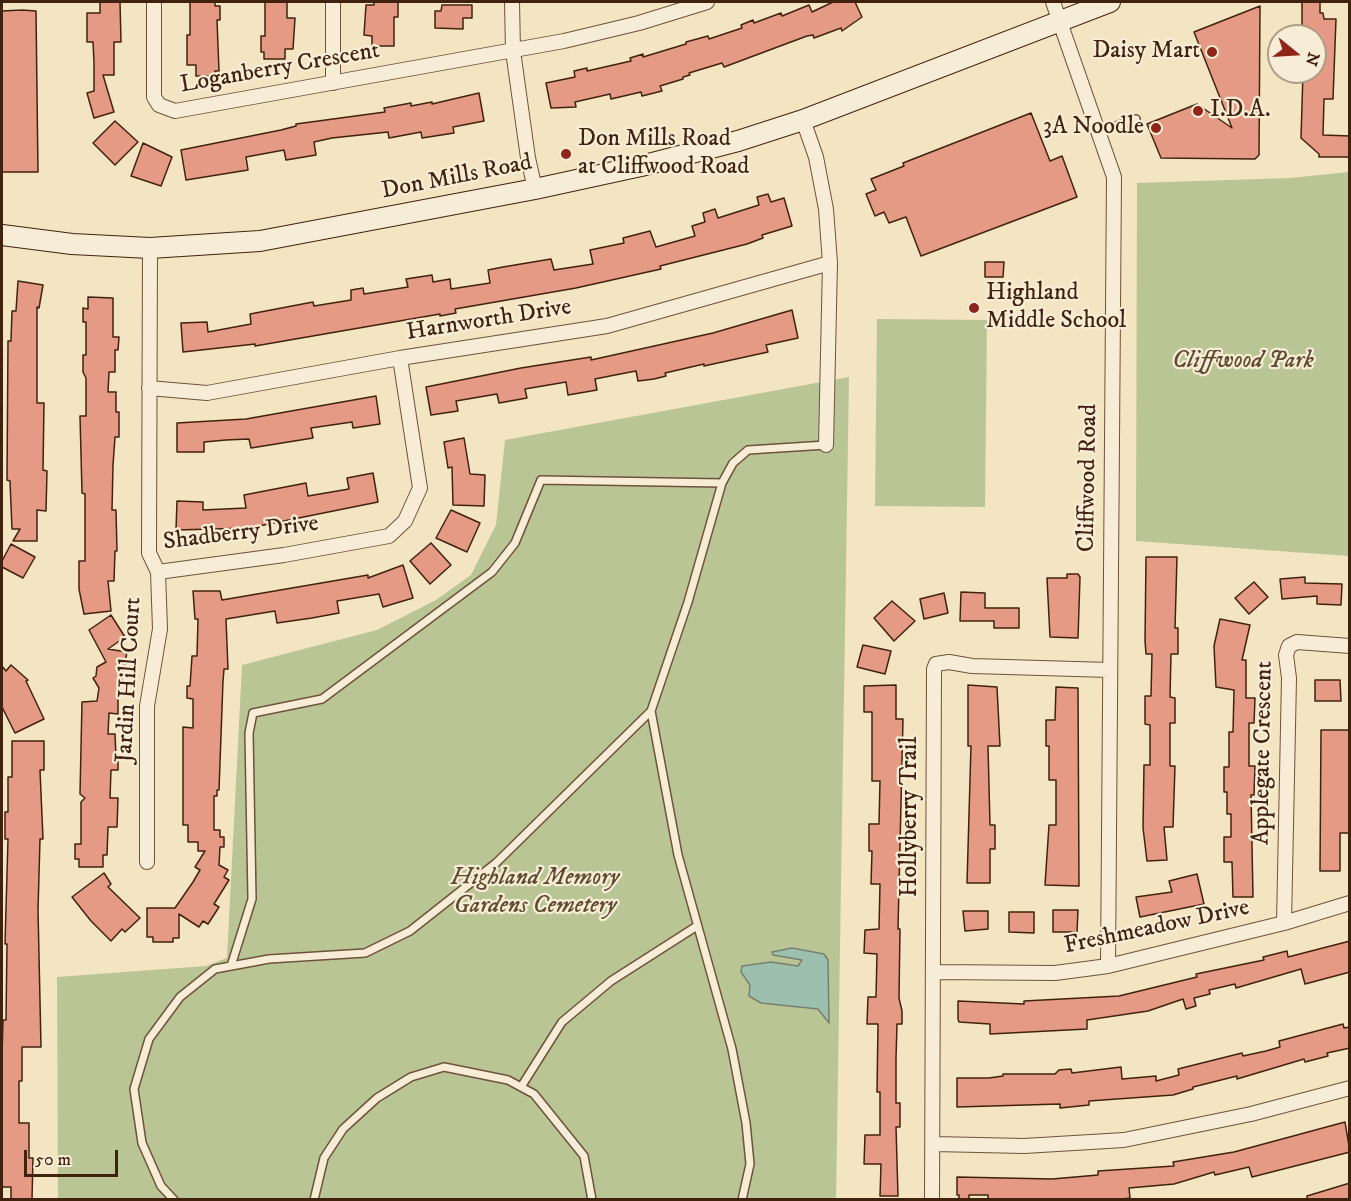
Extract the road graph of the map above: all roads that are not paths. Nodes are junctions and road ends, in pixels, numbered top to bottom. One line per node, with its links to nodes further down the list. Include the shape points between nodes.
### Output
1 (154, 2): 9 (street, Loganberry Crescent, via 154,97 159,105 185,110)
2 (333, 2): 9 (street)
3 (512, 2): 8 (street)
4 (706, 2): 8 (street, Loganberry Crescent, via 603,32)
5 (1053, 2): 7 (street, Cliffwood Road)
6 (1110, 2): 7 (main road, Don Mills Road)
7 (1060, 21): 11 (main road, Don Mills Road); 12 (street, Cliffwood Road)
8 (513, 51): 9 (street, Loganberry Crescent); 13 (street)
9 (333, 83)
10 (1137, 119): 12 (lane)
11 (803, 120): 13 (main road, Don Mills Road, via 738,141); 16 (street, via 816,157)
12 (1099, 132): 23 (street, Cliffwood Road, via 1114,177)
13 (535, 189): 15 (main road, Don Mills Road, via 260,241)
14 (2, 235): 15 (main road, Don Mills Road)
15 (150, 248): 18 (street, Shadberry Drive)
16 (830, 263): 17 (street, Harnworth Drive, via 607,326); 19 (street)
17 (400, 358): 18 (street, Harnworth Drive, via 207,393); 21 (street, Shadberry Drive, via 420,488 405,521 389,536)
18 (149, 388): 21 (street, Shadberry Drive, via 149,553)
19 (826, 445): 20 (lane, via 748,450 733,463)
20 (722, 483): 24 (lane); 29 (lane, via 541,480 515,543 492,572 322,699 253,712 249,734 252,899)
21 (158, 572): 25 (street, Jardin Hill Court, via 160,629 147,706)
22 (1350, 646): 27 (street, Applegate Crescent, via 1297,642 1289,646 1286,655)
23 (1110, 670): 30 (street, Cliffwood Road); 31 (street, Hollyberry Trail, via 936,664)
24 (651, 711): 28 (lane, via 678,855); 29 (lane, via 496,862 410,931 365,953 269,959)
25 (147, 862)
26 (1350, 903): 27 (street, Freshmeadow Drive)
27 (1284, 923): 30 (street, Freshmeadow Drive)
28 (697, 926): 32 (lane, via 611,981 562,1022); 38 (lane, via 732,1049 746,1123 750,1164)
29 (231, 966): 35 (lane, via 215,969 180,997 149,1039 134,1089 142,1143 161,1186)
30 (1108, 966): 31 (street, Freshmeadow Drive, via 1055,972)
31 (934, 972): 34 (street, Hollyberry Trail)
32 (521, 1087): 36 (lane, via 508,1080 444,1067 411,1077 377,1098 343,1130 324,1158); 37 (lane, via 534,1094 584,1156)
33 (1350, 1088): 34 (street, via 1251,1114 1124,1140 1024,1146)
34 (934, 1144): 39 (street, Hollyberry Trail)
35 (174, 1200)
36 (314, 1200)
37 (592, 1200)
38 (742, 1200)
39 (932, 1200)

